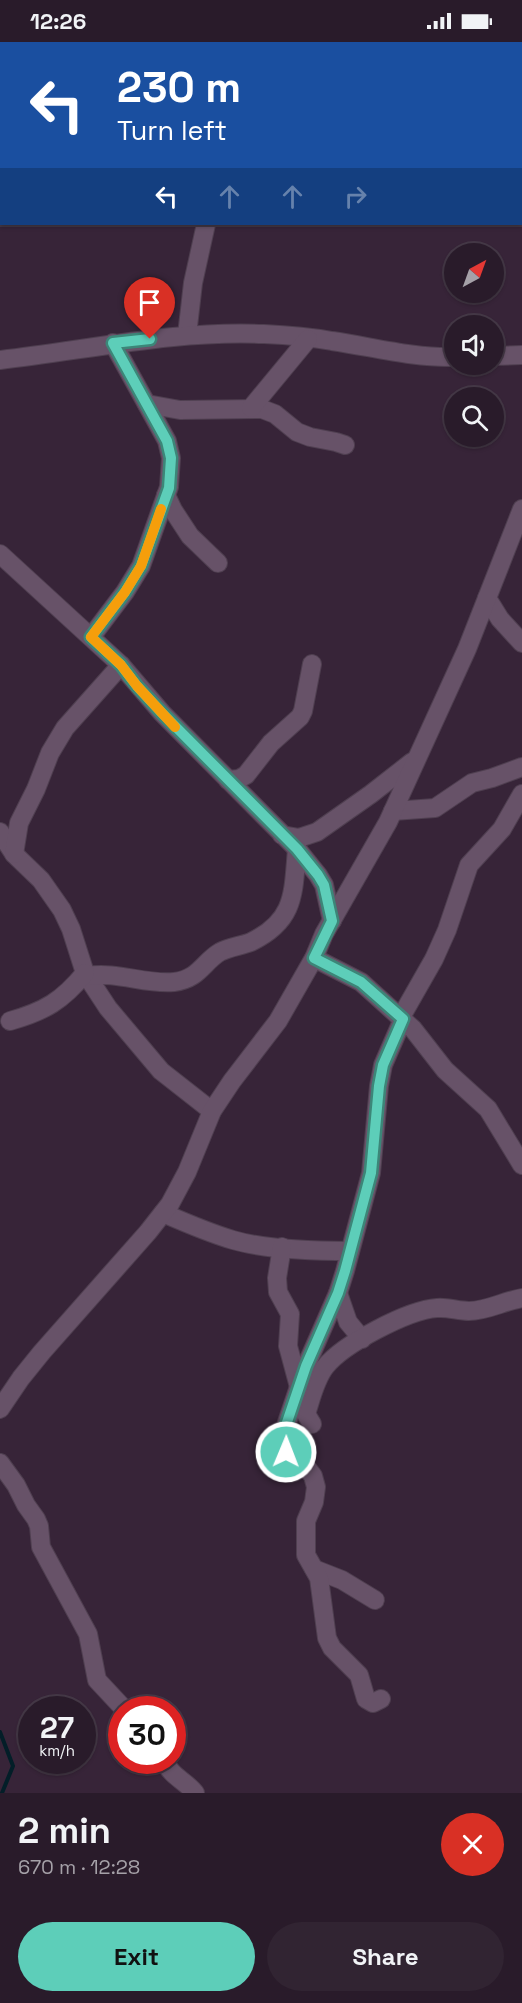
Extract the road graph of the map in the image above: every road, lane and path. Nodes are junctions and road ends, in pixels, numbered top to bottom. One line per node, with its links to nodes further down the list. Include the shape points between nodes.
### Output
1 (206, 225): 2 (street)
2 (187, 335): 3 (street, via 266,334); 4 (street)
3 (308, 339): 6 (street); 10 (street)
4 (113, 343): 8 (street); 9 (street)
5 (522, 355): 7 (street)
6 (444, 356)
7 (504, 356)
8 (0, 360)
9 (147, 404): 10 (street, via 180,410); 12 (street, via 167,441 171,458)
10 (251, 408): 11 (street, via 275,414 297,432)
11 (345, 445)
12 (166, 495): 15 (street, via 190,536); 17 (street, via 141,566)
13 (522, 509): 16 (street)
14 (0, 554): 17 (street)
15 (218, 563)
16 (487, 598): 18 (street); 21 (street)
17 (91, 637): 20 (street)
18 (522, 643)
19 (312, 664): 23 (street, via 300,717 276,738 246,775)
20 (121, 665): 23 (street, via 155,706); 29 (street, via 65,728 50,753 19,823)
21 (416, 759): 25 (street); 27 (street, via 317,832 299,838)
22 (522, 767): 25 (street, via 472,783 435,808)
23 (228, 780): 27 (street)
24 (522, 794): 33 (street, via 502,829 469,865 447,930)
25 (393, 811): 30 (street)
26 (0, 832): 29 (street)
27 (282, 835): 28 (street)
28 (297, 849): 30 (street, via 324,885); 32 (street, via 289,906 283,917 259,937 221,952 188,979 174,982)
29 (14, 854): 32 (street, via 41,880 62,910)
30 (332, 921): 31 (street)
31 (314, 958): 33 (street, via 361,982); 35 (street, via 278,1021)
32 (86, 974): 34 (street, via 56,1003); 35 (street, via 108,1008 161,1071)
33 (402, 1018): 36 (street, via 445,1070 488,1109); 39 (street, via 383,1065 371,1173)
34 (10, 1021)
35 (212, 1111): 37 (street, via 188,1172)
36 (522, 1165)
37 (163, 1213): 38 (street, via 235,1241); 44 (street, via 42,1352)
38 (282, 1247): 39 (street); 43 (street, via 278,1292 290,1314 288,1346)
39 (350, 1251): 40 (street)
40 (338, 1293): 42 (street, via 348,1322); 43 (street)
41 (522, 1298): 42 (street, via 490,1308 436,1308 415,1313)
42 (362, 1339): 45 (street, via 342,1351 323,1370 306,1414)
43 (299, 1388): 47 (street, via 280,1443 308,1468 316,1487 306,1528 306,1555)
44 (0, 1409)
45 (312, 1424)
46 (0, 1463): 49 (street, via 36,1519 42,1547 88,1634 97,1680)
47 (314, 1569): 48 (street); 50 (street, via 332,1648 359,1675 366,1699 373,1703)
48 (375, 1600)
49 (112, 1696)
50 (381, 1699)
51 (173, 1774): 52 (street)
52 (195, 1793)

